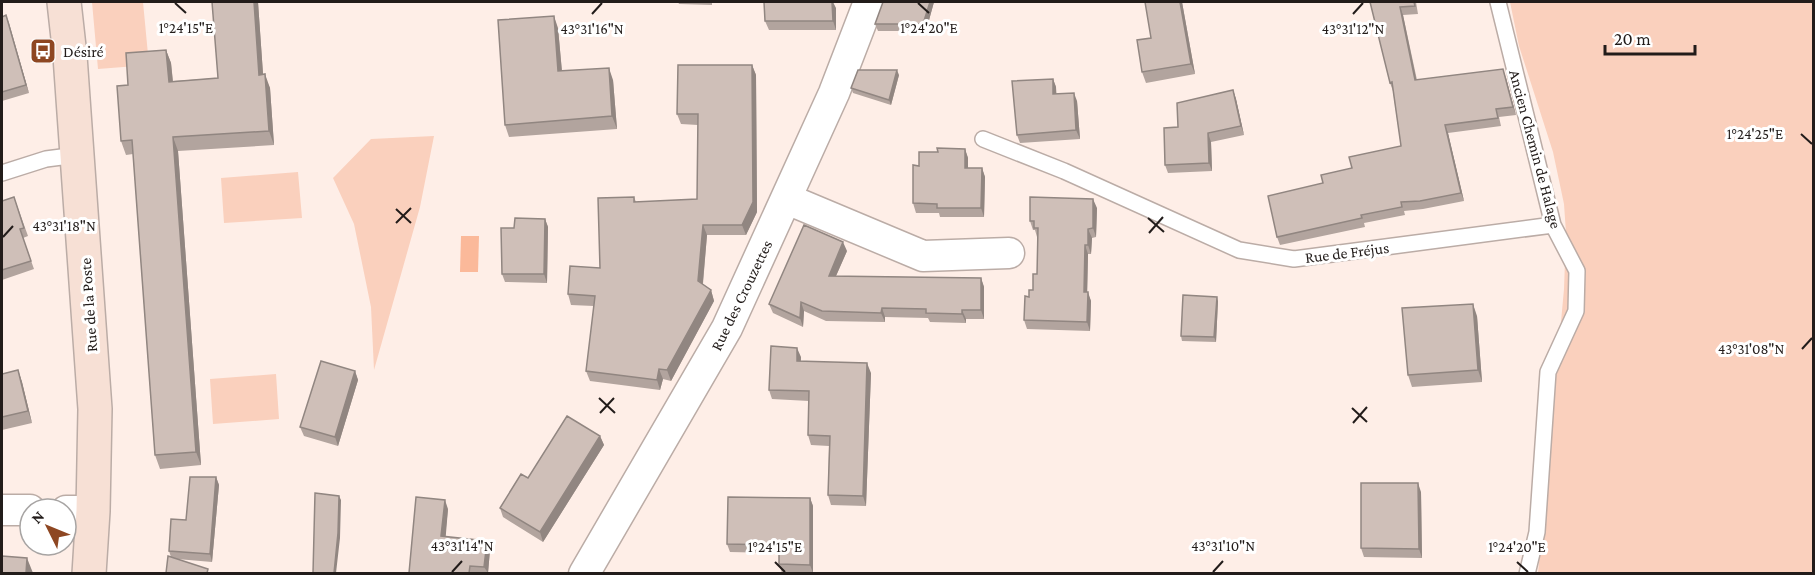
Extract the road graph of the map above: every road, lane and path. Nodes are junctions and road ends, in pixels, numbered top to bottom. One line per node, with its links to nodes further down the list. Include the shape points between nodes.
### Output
1 (64, 2): 5 (street, Rue de la Poste)
2 (869, 2): 7 (street, Rue des Crouzettes)
3 (1498, 2): 8 (lane, Ancien Chemin de Halage)
4 (983, 139): 8 (lane, Rue de Fréjus, via 1239,250 1294,259)
5 (77, 155): 6 (lane, via 46,159); 12 (street, Rue de la Poste, via 95,410)
6 (2, 173)
7 (787, 200): 9 (street, via 923,256); 14 (street, Rue des Crouzettes, via 727,328)
8 (1553, 225): 15 (lane, Ancien Chemin de Halage, via 1577,271 1576,311 1548,372 1537,532)
9 (1009, 253)
10 (2, 510): 11 (street)
11 (18, 510)
12 (80, 511): 13 (street, Rue de la Poste)
13 (88, 573)
14 (584, 573)
15 (1527, 573)

